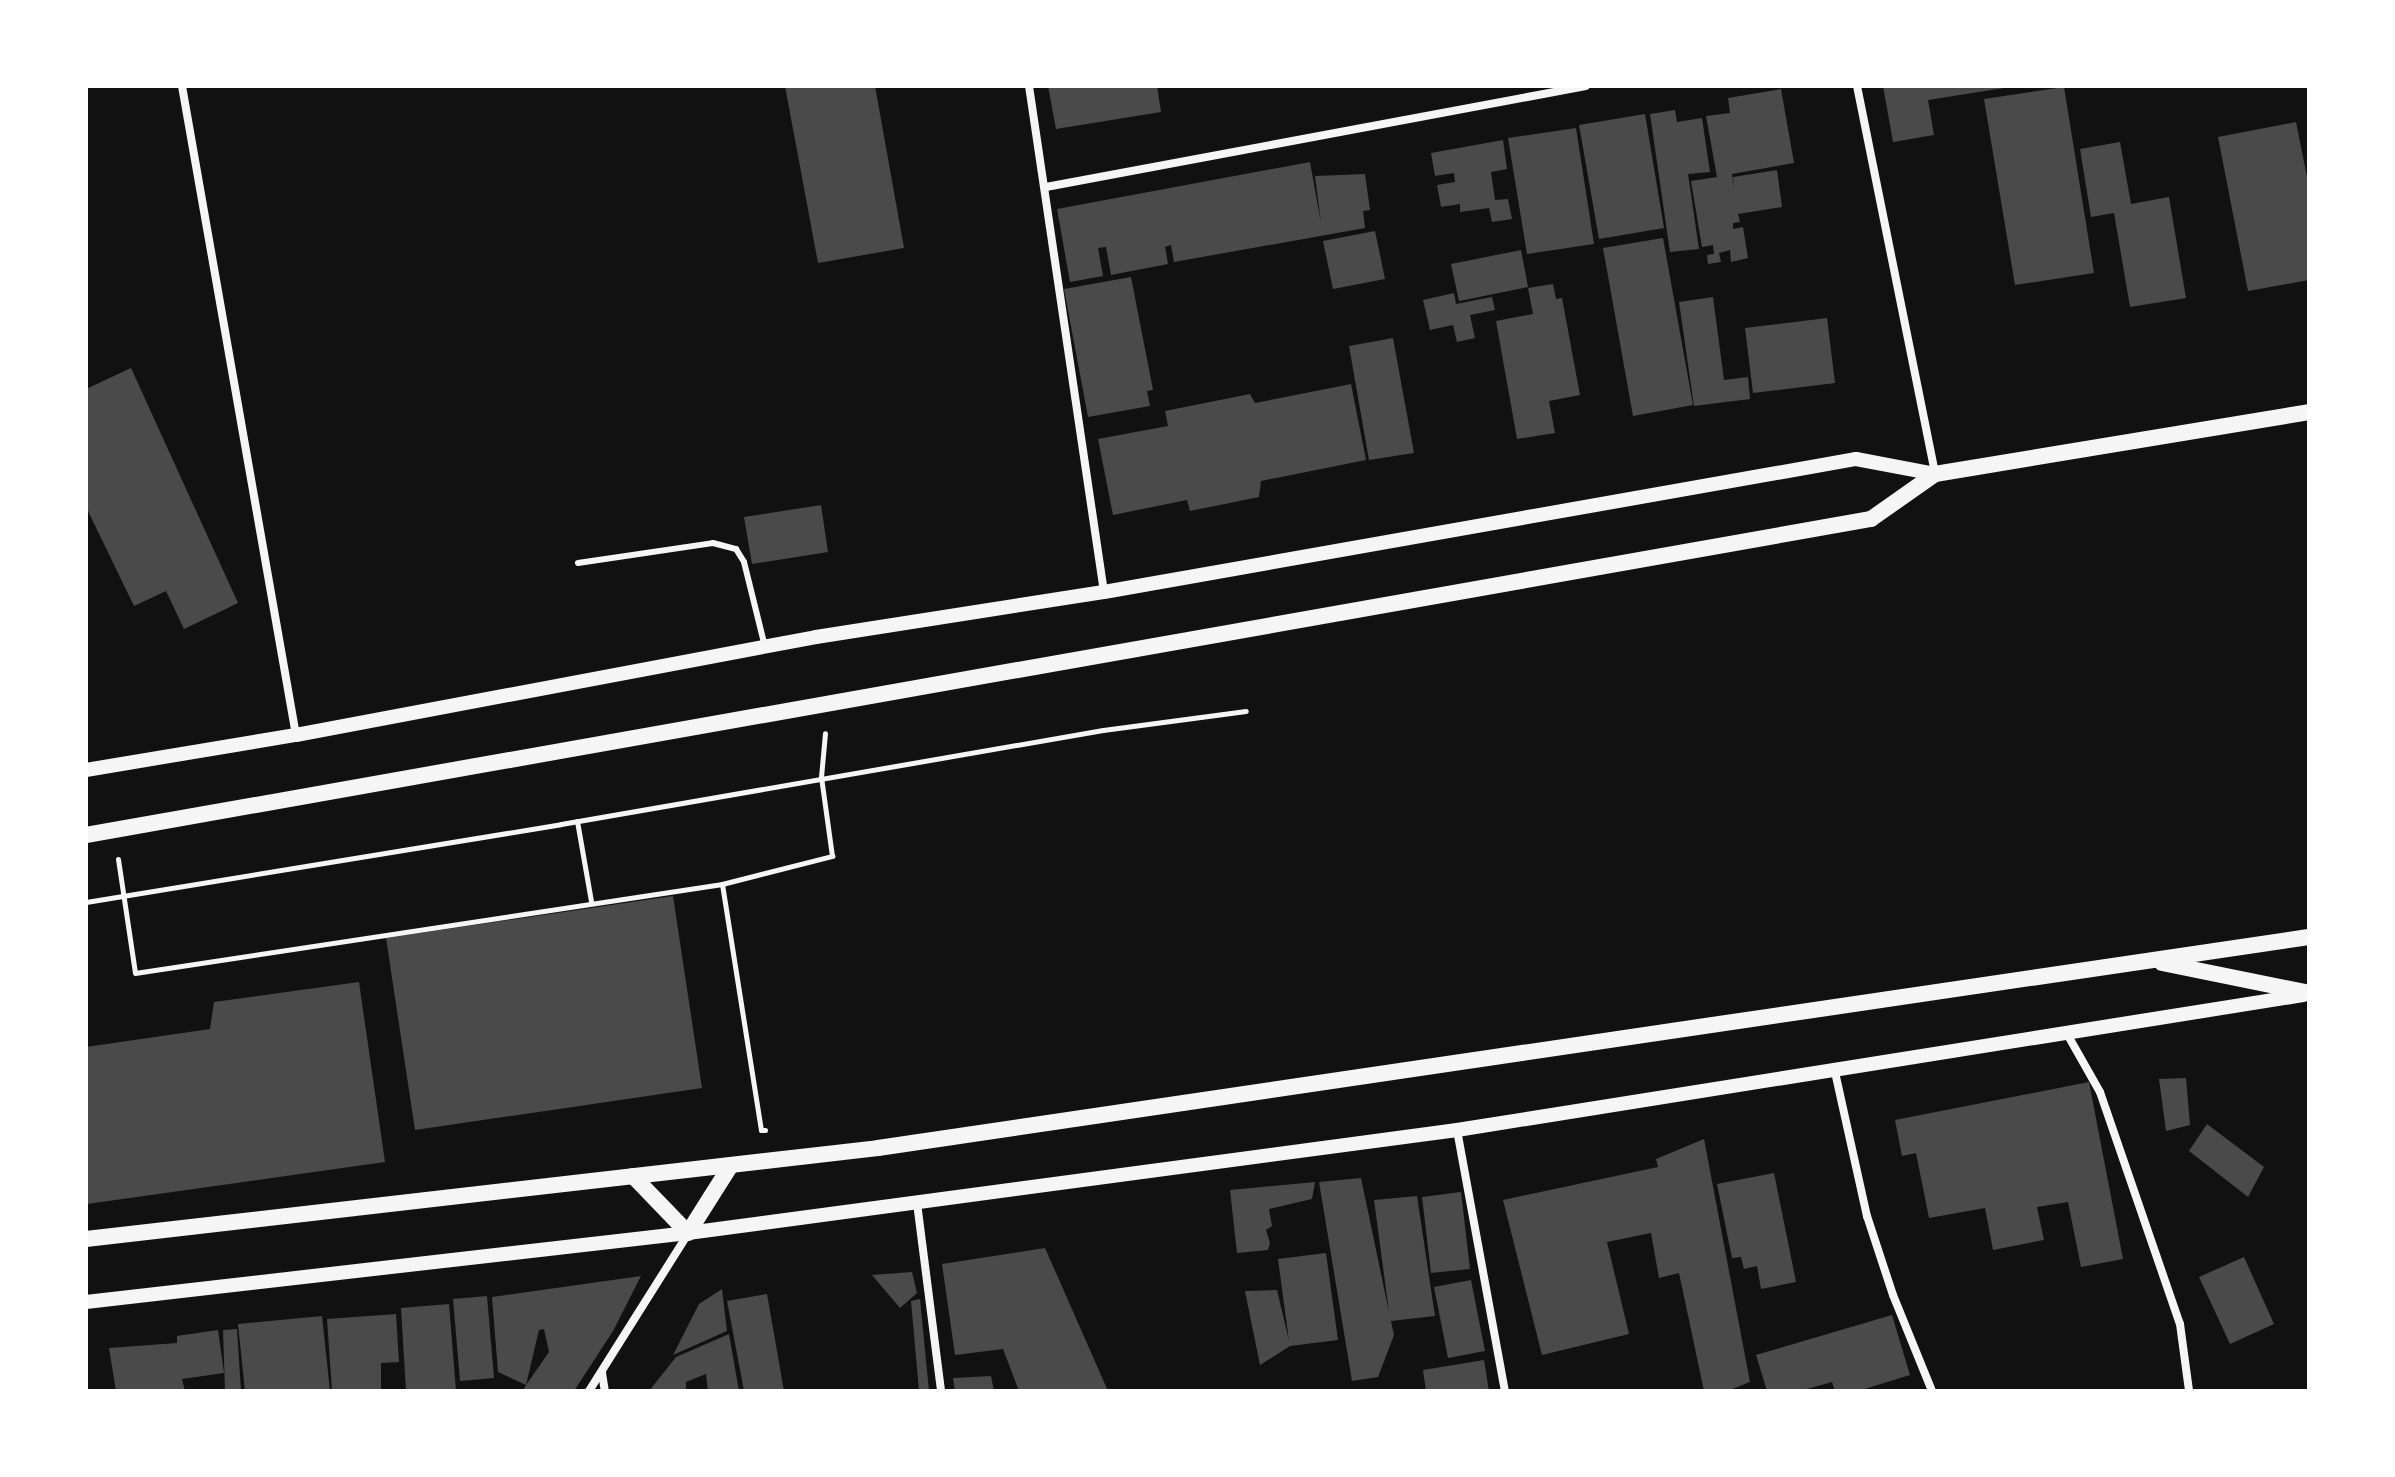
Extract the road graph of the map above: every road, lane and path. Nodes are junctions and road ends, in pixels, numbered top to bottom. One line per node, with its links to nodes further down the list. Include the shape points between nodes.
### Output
1 (182, 86): 13 (street)
2 (1029, 86): 5 (street)
3 (1586, 86): 5 (street)
4 (1857, 86): 7 (street)
5 (1046, 187): 9 (street)
6 (2309, 412): 7 (main road)
7 (1935, 474): 9 (street, via 1856,459); 11 (main road, via 1871,519)
8 (578, 563): 10 (lane, via 713,543 736,549)
9 (1104, 592): 10 (street)
10 (765, 647): 13 (street)
11 (828, 705): 15 (path); 17 (main road)
12 (1246, 711): 15 (path)
13 (296, 735): 14 (street)
14 (86, 770)
15 (821, 777): 16 (path); 19 (path, via 832,856)
16 (577, 821): 20 (path); 21 (path)
17 (115, 830): 18 (main road); 20 (path)
18 (86, 835)
19 (722, 884): 21 (path); 28 (path, via 761,1130)
20 (123, 896): 21 (path, via 135,973); 22 (path)
21 (591, 901)
22 (86, 902)
23 (2309, 937): 24 (main road)
24 (2148, 961): 25 (main road); 30 (main road)
25 (2309, 993): 26 (street)
26 (2066, 1032): 27 (street); 42 (street, via 2100,1092 2175,1310)
27 (1835, 1072): 29 (street); 41 (street, via 1867,1216)
28 (775, 1129)
29 (1457, 1130): 32 (street); 40 (street)
30 (731, 1165): 31 (main road); 33 (main road)
31 (633, 1176): 33 (main road); 34 (main road)
32 (917, 1203): 33 (street); 39 (street)
33 (688, 1233): 35 (street); 36 (street)
34 (86, 1239)
35 (86, 1302)
36 (602, 1372): 37 (street); 38 (street)
37 (589, 1391)
38 (605, 1391)
39 (941, 1391)
40 (1505, 1391)
41 (1932, 1391)
42 (2189, 1391)

